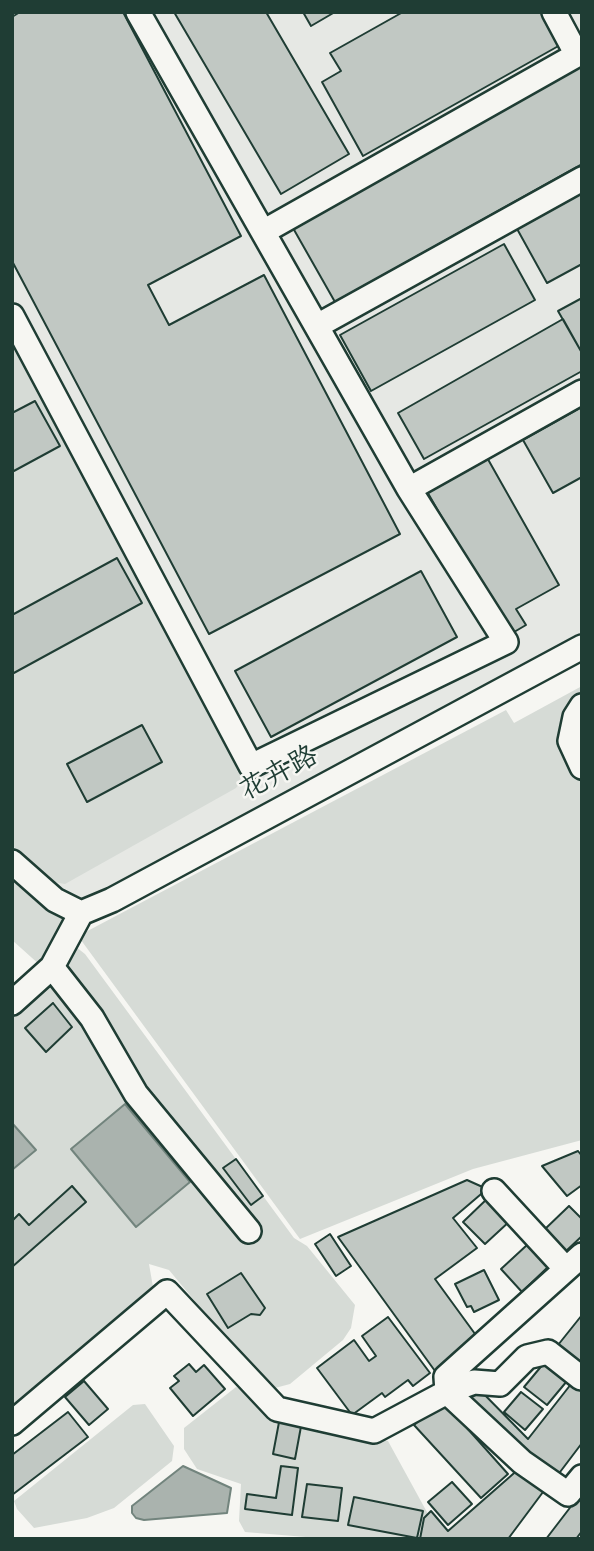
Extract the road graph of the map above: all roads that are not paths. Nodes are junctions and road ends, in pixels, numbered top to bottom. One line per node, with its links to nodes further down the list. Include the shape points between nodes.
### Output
1 (138, 12): 5 (street)
2 (554, 12): 3 (street)
3 (579, 54): 5 (street)
4 (582, 179): 7 (street)
5 (263, 232): 7 (street)
6 (12, 316): 9 (street, via 251,766 506,642)
7 (317, 327): 9 (street)
8 (582, 392): 9 (street)
9 (409, 489)
10 (582, 647): 14 (street, 花卉路)
11 (582, 706): 12 (street, via 570,741)
12 (582, 767)
13 (12, 862): 14 (street, via 55,900)
14 (81, 913): 15 (street)
15 (52, 967): 16 (street); 18 (street, via 92,1018 136,1094)
16 (12, 1003)
17 (494, 1191): 19 (street)
18 (249, 1231)
19 (574, 1262): 21 (street, via 446,1377)
20 (581, 1378): 21 (street, via 548,1352 527,1357 500,1384 474,1382)
21 (447, 1392): 22 (street, via 374,1431 277,1409 167,1292); 23 (street, via 522,1462)
22 (12, 1423)
23 (575, 1485)

